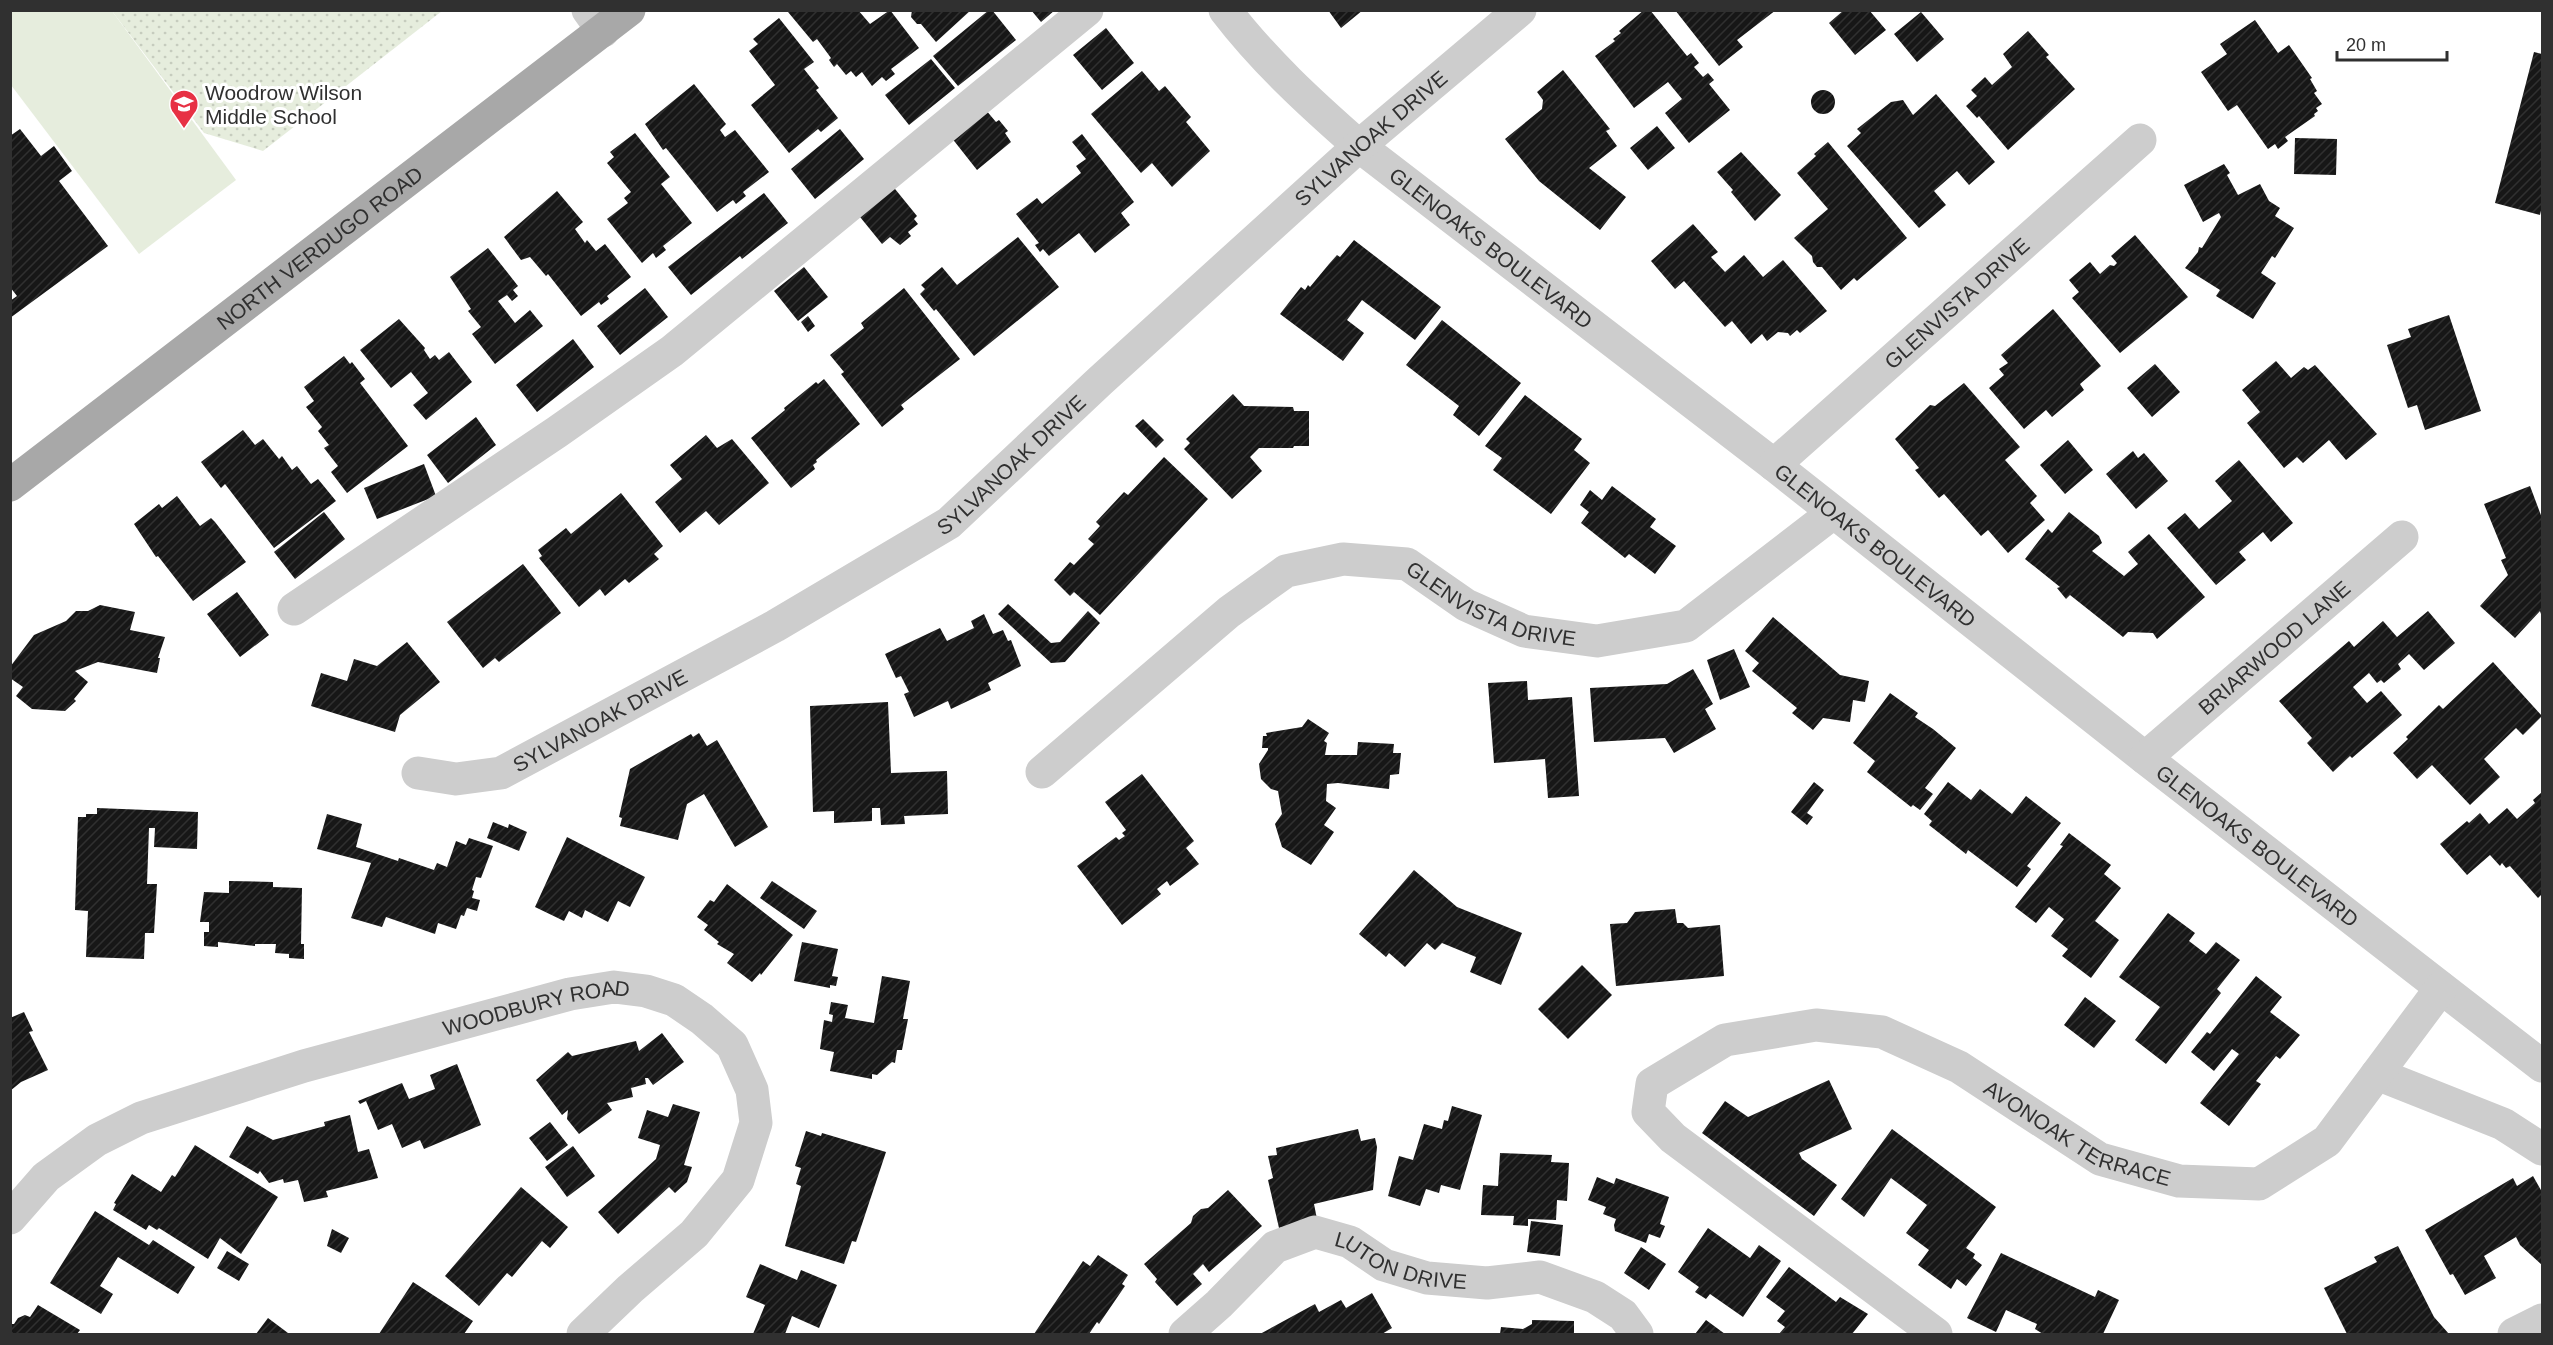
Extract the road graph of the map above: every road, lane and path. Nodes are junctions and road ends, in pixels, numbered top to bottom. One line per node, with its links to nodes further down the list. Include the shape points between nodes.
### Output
1 (629, 10): 5 (main road, NORTH VERDUGO ROAD)
2 (1086, 10): 12 (street, via 672,351)
3 (1225, 10): 7 (street, GLENOAKS BOULEVARD, via 1247,39 1306,99)
4 (1520, 10): 7 (street, SYLVANOAK DRIVE)
5 (596, 21): 9 (main road, NORTH VERDUGO ROAD)
6 (2140, 140): 8 (street, GLENVISTA DRIVE)
7 (1359, 146): 8 (street, GLENOAKS BOULEVARD); 15 (street, SYLVANOAK DRIVE, via 949,523 776,626 501,773 456,779)
8 (1774, 465): 10 (street, GLENOAKS BOULEVARD)
9 (10, 485)
10 (1833, 513): 13 (street, GLENOAKS BOULEVARD); 14 (street, GLENVISTA DRIVE, via 1686,626 1597,641 1524,631 1466,605 1407,564 1343,559 1286,571 1229,612)
11 (2402, 537): 13 (street, BRIARWOOD LANE)
12 (294, 609)
13 (2145, 758): 16 (street, GLENOAKS BOULEVARD)
14 (1042, 772)
15 (418, 773)
16 (2441, 988): 17 (street, GLENOAKS BOULEVARD); 19 (street, AVONOAK TERRACE)
17 (2530, 1041): 18 (street, GLENOAKS BOULEVARD)
18 (2542, 1066)
19 (2377, 1074): 20 (street, via 2504,1124); 26 (street, AVONOAK TERRACE, via 2327,1141 2259,1184 2179,1182 2100,1159 1959,1067 1881,1032 1816,1024 1725,1040 1652,1084 1648,1112 1673,1138)
20 (2542, 1149)
21 (10, 1218): 23 (street, WOODBURY ROAD, via 46,1177 97,1140 141,1118 304,1066 570,994 614,987 646,991 674,1000 732,1045 752,1090 756,1123 738,1180 693,1234)
22 (2542, 1320): 27 (street)
23 (583, 1335)
24 (1185, 1335): 25 (street, LUTON DRIVE, via 1275,1247 1315,1232 1350,1242 1384,1265 1427,1278 1487,1283 1540,1276 1595,1297 1623,1316)
25 (1637, 1335)
26 (1936, 1335)
27 (2514, 1335)

